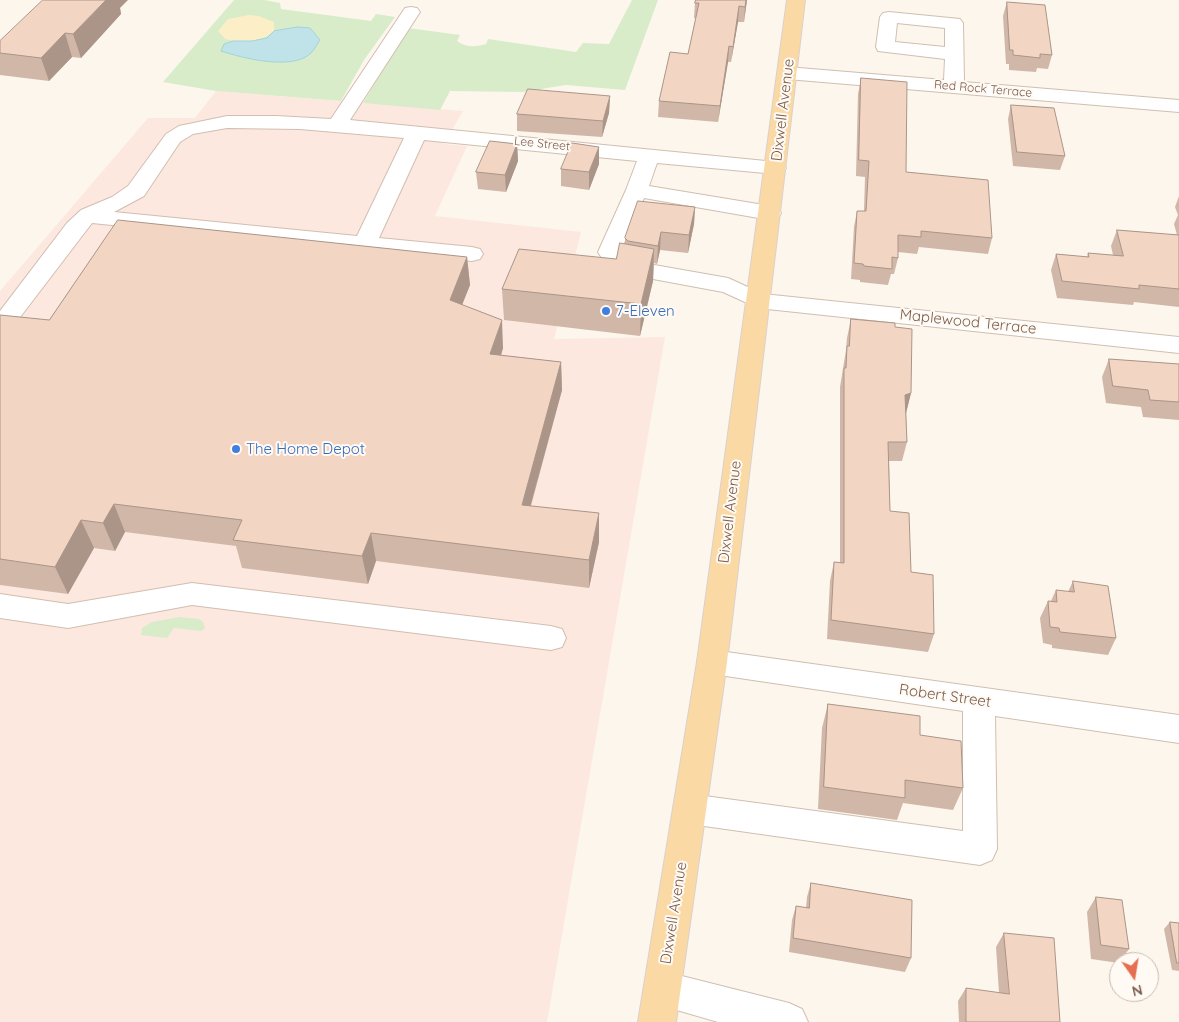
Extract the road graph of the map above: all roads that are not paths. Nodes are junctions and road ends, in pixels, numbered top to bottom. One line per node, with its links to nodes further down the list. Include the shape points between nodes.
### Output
1 (796, 0): 4 (main road, Dixwell Avenue)
2 (411, 12): 7 (street)
3 (954, 54): 5 (street)
4 (787, 73): 5 (street, Red Rock Terrace); 10 (main road, Dixwell Avenue)
5 (954, 87): 6 (street, Red Rock Terrace)
6 (1179, 106)
7 (337, 125): 8 (street, Lee Street); 13 (street, Lee Street, via 217,123 189,130 174,138 137,190 123,201)
8 (417, 132): 9 (street, Lee Street); 14 (street)
9 (649, 156): 10 (street, Lee Street); 11 (street)
10 (776, 168): 12 (main road, Dixwell Avenue)
11 (637, 190): 12 (street); 16 (street, via 609,252 618,266 728,285)
12 (770, 212): 16 (main road, Dixwell Avenue)
13 (87, 215): 14 (street); 17 (street)
14 (365, 243): 15 (street)
15 (472, 254)
16 (758, 300): 18 (street, Maplewood Terrace); 21 (main road, Dixwell Avenue)
17 (0, 328)
18 (1179, 345)
19 (0, 606): 20 (street, via 68,616 192,594)
20 (551, 638)
21 (712, 662): 22 (street, Robert Street); 24 (main road, Dixwell Avenue)
22 (979, 701): 23 (street, Robert Street); 24 (street, via 980,849)
23 (1179, 729)
24 (690, 809): 25 (main road, Dixwell Avenue)
25 (660, 1005): 26 (street)
26 (788, 1022)

